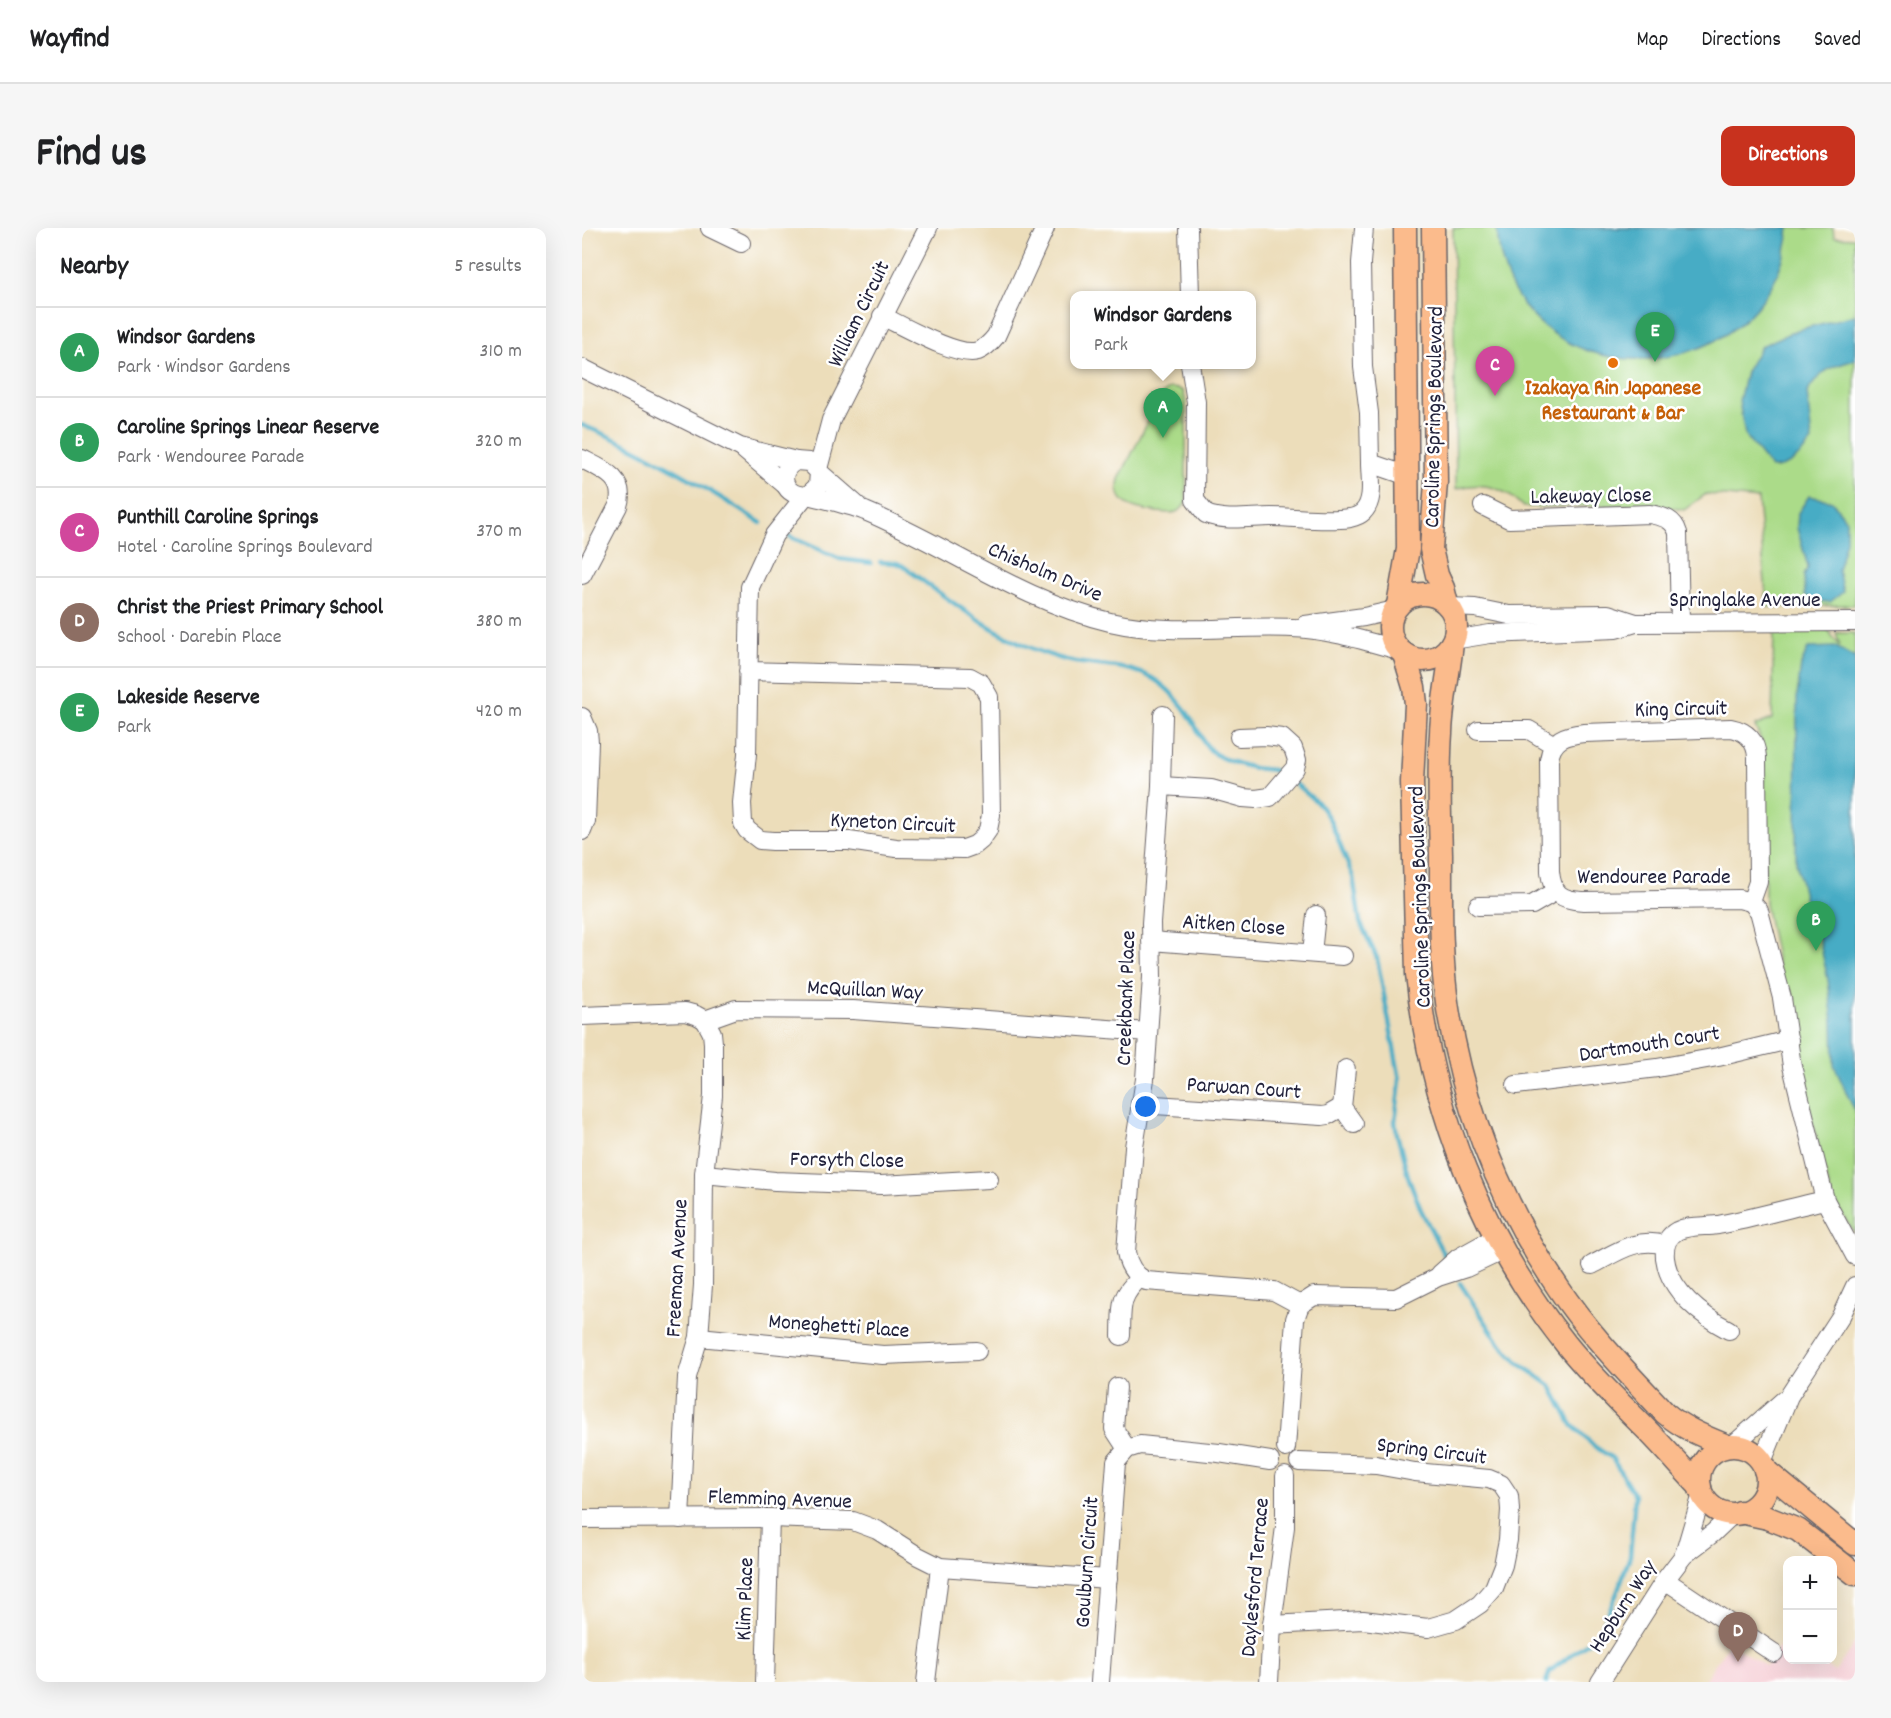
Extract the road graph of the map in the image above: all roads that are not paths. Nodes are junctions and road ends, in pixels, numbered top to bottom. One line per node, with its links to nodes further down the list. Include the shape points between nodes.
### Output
1 (710, 228): 8 (street)
2 (928, 228): 10 (street, William Circuit)
3 (1045, 228): 10 (street, via 996,336 982,349 954,350)
4 (1188, 228): 9 (street)
5 (1364, 228): 19 (street, via 1363,367)
6 (1405, 228): 11 (main road, Caroline Springs Boulevard)
7 (1433, 228): 12 (main road, Caroline Springs Boulevard)
8 (741, 243)
9 (1190, 291)
10 (882, 316): 15 (street, William Circuit)
11 (1406, 319): 12 (main road); 21 (main road, Caroline Springs Boulevard)
12 (1434, 319): 28 (main road, Caroline Springs Boulevard, via 1436,482 1431,549)
13 (582, 368): 16 (street)
14 (1191, 369): 19 (street, via 1196,402 1195,500 1206,514 1304,519 1356,517 1370,501)
15 (831, 420): 18 (street, William Circuit); 20 (street, William Circuit)
16 (740, 447): 18 (street); 22 (street)
17 (582, 459): 27 (street, via 609,473 618,484 620,496)
18 (797, 460): 20 (street, via 809,462); 22 (street, via 785,470)
19 (1370, 463): 21 (street, Caroline Springs Boulevard)
20 (818, 471): 23 (street, via 818,486); 25 (street, Chisholm Drive)
21 (1408, 476): 29 (main road, Caroline Springs Boulevard, via 1408,549)
22 (785, 484): 23 (street, via 793,494); 26 (street, Kyneton Circuit)
23 (806, 495): 25 (street, Chisholm Drive); 26 (street, Kyneton Circuit)
24 (1483, 506): 30 (street, Lakeway Close, via 1509,519 1650,513 1667,517 1678,533)
25 (863, 511): 33 (street, Chisholm Drive, via 1018,587 1090,616 1129,626 1167,629)
26 (774, 535): 36 (street, Kyneton Circuit, via 750,586)
27 (582, 575)
28 (1448, 606): 29 (main road, via 1422,594); 32 (street, Springlake Avenue, via 1509,615 1608,614); 34 (main road, via 1455,622)
29 (1396, 607): 33 (street, Chisholm Drive); 35 (main road, via 1390,631)
30 (1680, 621): 31 (street, Springlake Avenue); 32 (street, Springlake Avenue)
31 (1855, 622)
32 (1636, 623): 34 (street, Springlake Avenue, via 1598,631 1490,634)
33 (1294, 628): 35 (street, Chisholm Drive)
34 (1452, 641): 35 (main road, via 1446,651 1430,659 1421,660); 64 (main road, Caroline Springs Boulevard, via 1440,753 1442,938 1448,1008 1462,1077 1480,1134)
35 (1402, 652): 66 (main road, Caroline Springs Boulevard, via 1416,704 1412,782 1415,942 1424,1030 1449,1127)
36 (748, 671): 36 (street, Kyneton Circuit, via 742,812 753,837 960,849 975,845 986,834 991,815 989,698 981,683 970,677)
37 (1163, 715): 42 (street, Creekbank Place)
38 (582, 717): 43 (street, via 590,742 587,818)
39 (1478, 730): 41 (street, via 1529,730)
40 (1239, 737): 42 (street, via 1282,738 1293,747 1295,768 1275,794 1257,799 1211,789)
41 (1554, 745): 44 (street, via 1549,760 1550,860 1551,881); 45 (street, King Circuit, via 1564,736 1576,734 1723,728 1747,734 1757,757 1758,882)
42 (1161, 786): 48 (street, Creekbank Place)
43 (582, 831)
44 (1556, 891): 45 (street, Wendouree Parade, via 1574,901); 46 (street, Wendouree Parade, via 1532,905)
45 (1751, 902): 54 (street, Wendouree Parade, via 1761,913)
46 (1478, 906)
47 (1316, 915): 49 (street, Aitken Close)
48 (1151, 941): 49 (street, Aitken Close); 53 (street, Creekbank Place)
49 (1312, 954): 50 (street, Aitken Close)
50 (1343, 956)
51 (582, 1016): 52 (street, via 685,1012)
52 (705, 1020): 53 (street, McQuillan Way, via 736,1009 854,1010); 60 (street, Freeman Avenue, via 712,1034 713,1096)
53 (1148, 1032): 57 (street, Creekbank Place)
54 (1789, 1040): 56 (street, Dartmouth Court, via 1657,1068); 62 (street, Wendouree Parade)
55 (1346, 1070): 58 (street)
56 (1516, 1085)
57 (1140, 1104): 58 (street, Parwan Court, via 1322,1116); 70 (street, Creekbank Place, via 1126,1252 1131,1268)
58 (1342, 1107): 59 (street)
59 (1354, 1124)
60 (704, 1174): 61 (street, Forsyth Close, via 881,1185); 77 (street, Freeman Avenue)
61 (989, 1179)
62 (1825, 1200): 63 (street, Wendouree Parade); 67 (street, via 1685,1229 1674,1233)
63 (1838, 1224): 65 (street, Wendouree Parade); 68 (street, Wendouree Parade)
64 (1522, 1228): 66 (main road); 81 (main road, Caroline Springs Boulevard, via 1588,1327 1658,1405 1677,1424)
65 (1855, 1239)
66 (1500, 1243): 73 (street, via 1458,1258 1438,1276 1396,1298 1322,1295); 88 (main road, Caroline Springs Boulevard, via 1567,1345)
67 (1665, 1245): 69 (street, via 1639,1243); 75 (street, via 1667,1271 1673,1284 1707,1317)
68 (1855, 1256)
69 (1592, 1265)
70 (1140, 1278): 73 (street, via 1274,1291); 76 (street, via 1125,1295)
71 (1855, 1286): 74 (street)
72 (1855, 1301): 74 (street)
73 (1300, 1305): 82 (street, via 1295,1319)
74 (1841, 1316): 80 (street)
75 (1730, 1330)
76 (1122, 1336)
77 (699, 1337): 78 (street, Moneghetti Place, via 882,1355); 92 (street, Freeman Avenue, via 687,1377)
78 (977, 1351)
79 (1117, 1387): 83 (street, via 1114,1429)
80 (1789, 1396): 81 (street); 86 (street)
81 (1730, 1446): 86 (main road, via 1749,1450); 88 (main road, via 1719,1449 1705,1461 1700,1469)
82 (1286, 1448): 84 (street, via 1274,1453); 85 (street, via 1297,1454)
83 (1127, 1449): 84 (street, via 1140,1445); 97 (street, Goulburn Circuit, via 1116,1462)
84 (1270, 1461): 87 (street, via 1273,1470)
85 (1299, 1462): 87 (street, via 1293,1474); 99 (street, Spring Circuit, via 1376,1465 1489,1479 1501,1485 1509,1496 1508,1540 1494,1588 1480,1604 1456,1620 1428,1628 1363,1620)
86 (1763, 1466): 89 (main road, via 1766,1488 1762,1497 1749,1509); 93 (main road)
87 (1285, 1476): 99 (street, Daylesford Terrace, via 1285,1527)
88 (1701, 1491): 89 (main road, via 1715,1508); 94 (street, Hepburn Way)
89 (1737, 1513): 94 (street, Hepburn Way); 96 (main road, via 1775,1520 1798,1530)
90 (770, 1518): 92 (street, Flemming Avenue); 95 (street, Flemming Avenue, via 853,1521 877,1530); 101 (street, Klim Place)
91 (582, 1519): 92 (street, Flemming Avenue)
92 (680, 1519)
93 (1852, 1540)
94 (1684, 1555): 98 (street, Hepburn Way)
95 (940, 1568): 97 (street, Flemming Avenue); 102 (street)
96 (1855, 1574)
97 (1108, 1579): 103 (street, Goulburn Circuit)
98 (1665, 1580): 100 (street); 105 (street, Hepburn Way)
99 (1272, 1625): 104 (street, Daylesford Terrace)
100 (1774, 1653)
101 (765, 1682)
102 (926, 1682)
103 (1100, 1682)
104 (1269, 1682)
105 (1600, 1682)

